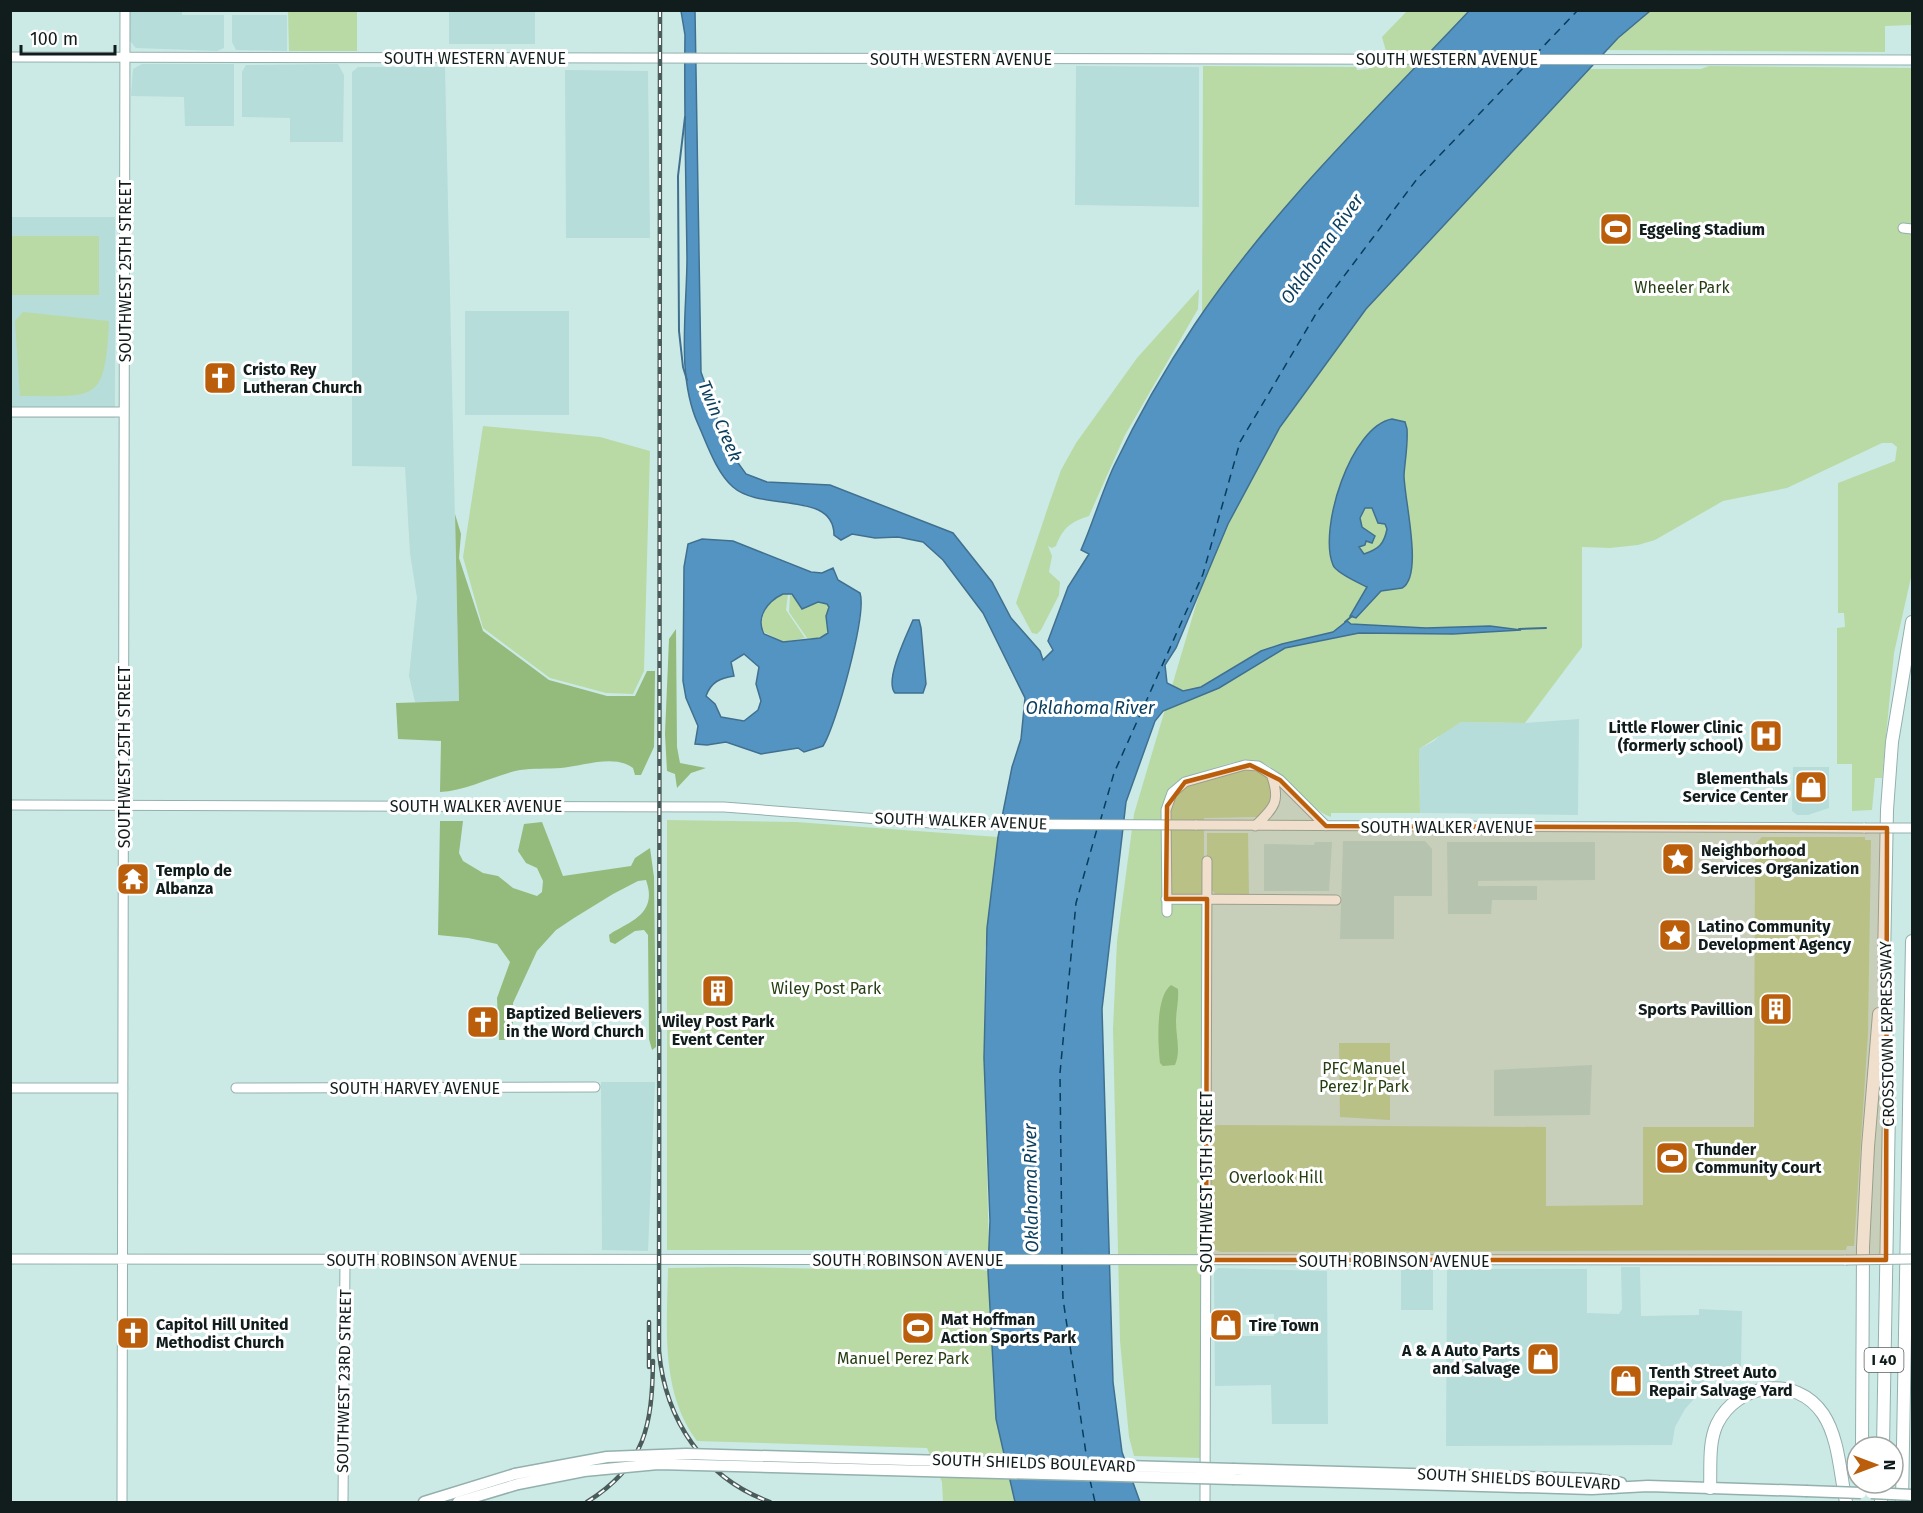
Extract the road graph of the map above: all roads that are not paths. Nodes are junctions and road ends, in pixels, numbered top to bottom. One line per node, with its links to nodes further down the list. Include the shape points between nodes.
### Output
1 (125, 10): 3 (main road, SOUTHWEST 25TH STREET)
2 (10, 57): 3 (main road, SOUTH WESTERN AVENUE)
3 (126, 58): 4 (main road, SOUTH WESTERN AVENUE); 6 (main road, SOUTHWEST 25TH STREET)
4 (1912, 60)
5 (10, 412): 6 (main road)
6 (124, 412): 9 (main road, SOUTHWEST 25TH STREET)
7 (1912, 622): 20 (highway, CROSSTOWN EXPRESSWAY / I 40, via 1889,777)
8 (1271, 774): 11 (main road, via 1277,794 1275,803); 12 (main road); 15 (main road, via 1258,766 1245,765 1185,782 1172,793 1166,810)
9 (124, 804): 10 (main road, SOUTH WALKER AVENUE); 11 (main road, SOUTH WALKER AVENUE, bridge, via 723,807 944,824); 24 (main road, SOUTHWEST 25TH STREET)
10 (10, 805)
11 (1255, 826): 12 (main road, SOUTH WALKER AVENUE)
12 (1326, 826): 13 (main road, SOUTH WALKER AVENUE, bridge)
13 (1912, 828)
14 (1207, 861): 16 (main road, SOUTHWEST 15TH STREET)
15 (1166, 899): 16 (main road); 18 (main road)
16 (1207, 899): 17 (main road); 30 (main road, SOUTHWEST 15TH STREET)
17 (1336, 900)
18 (1167, 912)
19 (1912, 941): 21 (highway, CROSSTOWN EXPRESSWAY / I 40)
20 (1884, 959): 31 (highway, via 1867,1157); 32 (highway, CROSSTOWN EXPRESSWAY / I 40, via 1889,1109)
21 (1912, 1049): 42 (highway, CROSSTOWN EXPRESSWAY / I 40)
22 (595, 1087): 25 (main road, SOUTH HARVEY AVENUE)
23 (10, 1088): 24 (main road)
24 (123, 1088): 27 (main road, SOUTHWEST 25TH STREET)
25 (236, 1088)
26 (10, 1259): 27 (main road, SOUTH ROBINSON AVENUE)
27 (123, 1259): 29 (main road, SOUTH ROBINSON AVENUE); 36 (main road, SOUTHWEST 25TH STREET)
28 (1912, 1259): 30 (main road, SOUTH ROBINSON AVENUE, bridge)
29 (345, 1260): 30 (main road, SOUTH ROBINSON AVENUE); 37 (main road, SOUTHWEST 23RD STREET)
30 (1206, 1260): 40 (main road, SOUTHWEST 15TH STREET)
31 (1862, 1435)
32 (1882, 1435)
33 (517, 1479): 34 (main road, SOUTH SHIELDS BOULEVARD, bridge, via 607,1457 686,1454 1234,1474 1592,1479); 38 (main road, SOUTH SHIELDS BOULEVARD); 39 (main road, SOUTH SHIELDS BOULEVARD)
34 (1710, 1488): 35 (main road, SOUTH SHIELDS BOULEVARD, bridge); 41 (highway, via 1714,1432 1722,1416 1734,1402 1751,1392 1784,1388 1804,1395 1827,1420)
35 (1845, 1489)
36 (122, 1503)
37 (343, 1503)
38 (424, 1503)
39 (458, 1503)
40 (1206, 1503)
41 (1846, 1503)
42 (1902, 1503)

